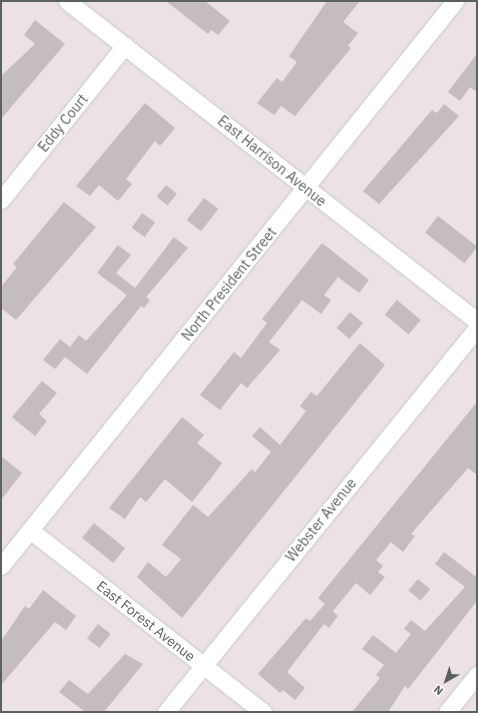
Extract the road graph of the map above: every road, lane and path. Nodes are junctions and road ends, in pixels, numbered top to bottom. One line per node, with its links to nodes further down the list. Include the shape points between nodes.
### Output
1 (67, 1): 3 (street, East Harrison Avenue)
2 (455, 1): 4 (street, North President Street)
3 (125, 45): 4 (street, East Harrison Avenue); 5 (street, Eddy Court)
4 (306, 187): 6 (street, East Harrison Avenue); 8 (street, North President Street)
5 (1, 200)
6 (477, 321)
7 (477, 328): 11 (street, Webster Avenue)
8 (30, 530): 9 (street, North President Street); 11 (street, East Forest Avenue)
9 (6, 548): 10 (street, North President Street)
10 (1, 566)
11 (204, 666): 13 (street, Webster Avenue); 14 (street, East Forest Avenue)
12 (477, 674): 15 (street)
13 (166, 712)
14 (263, 712)
15 (447, 712)

